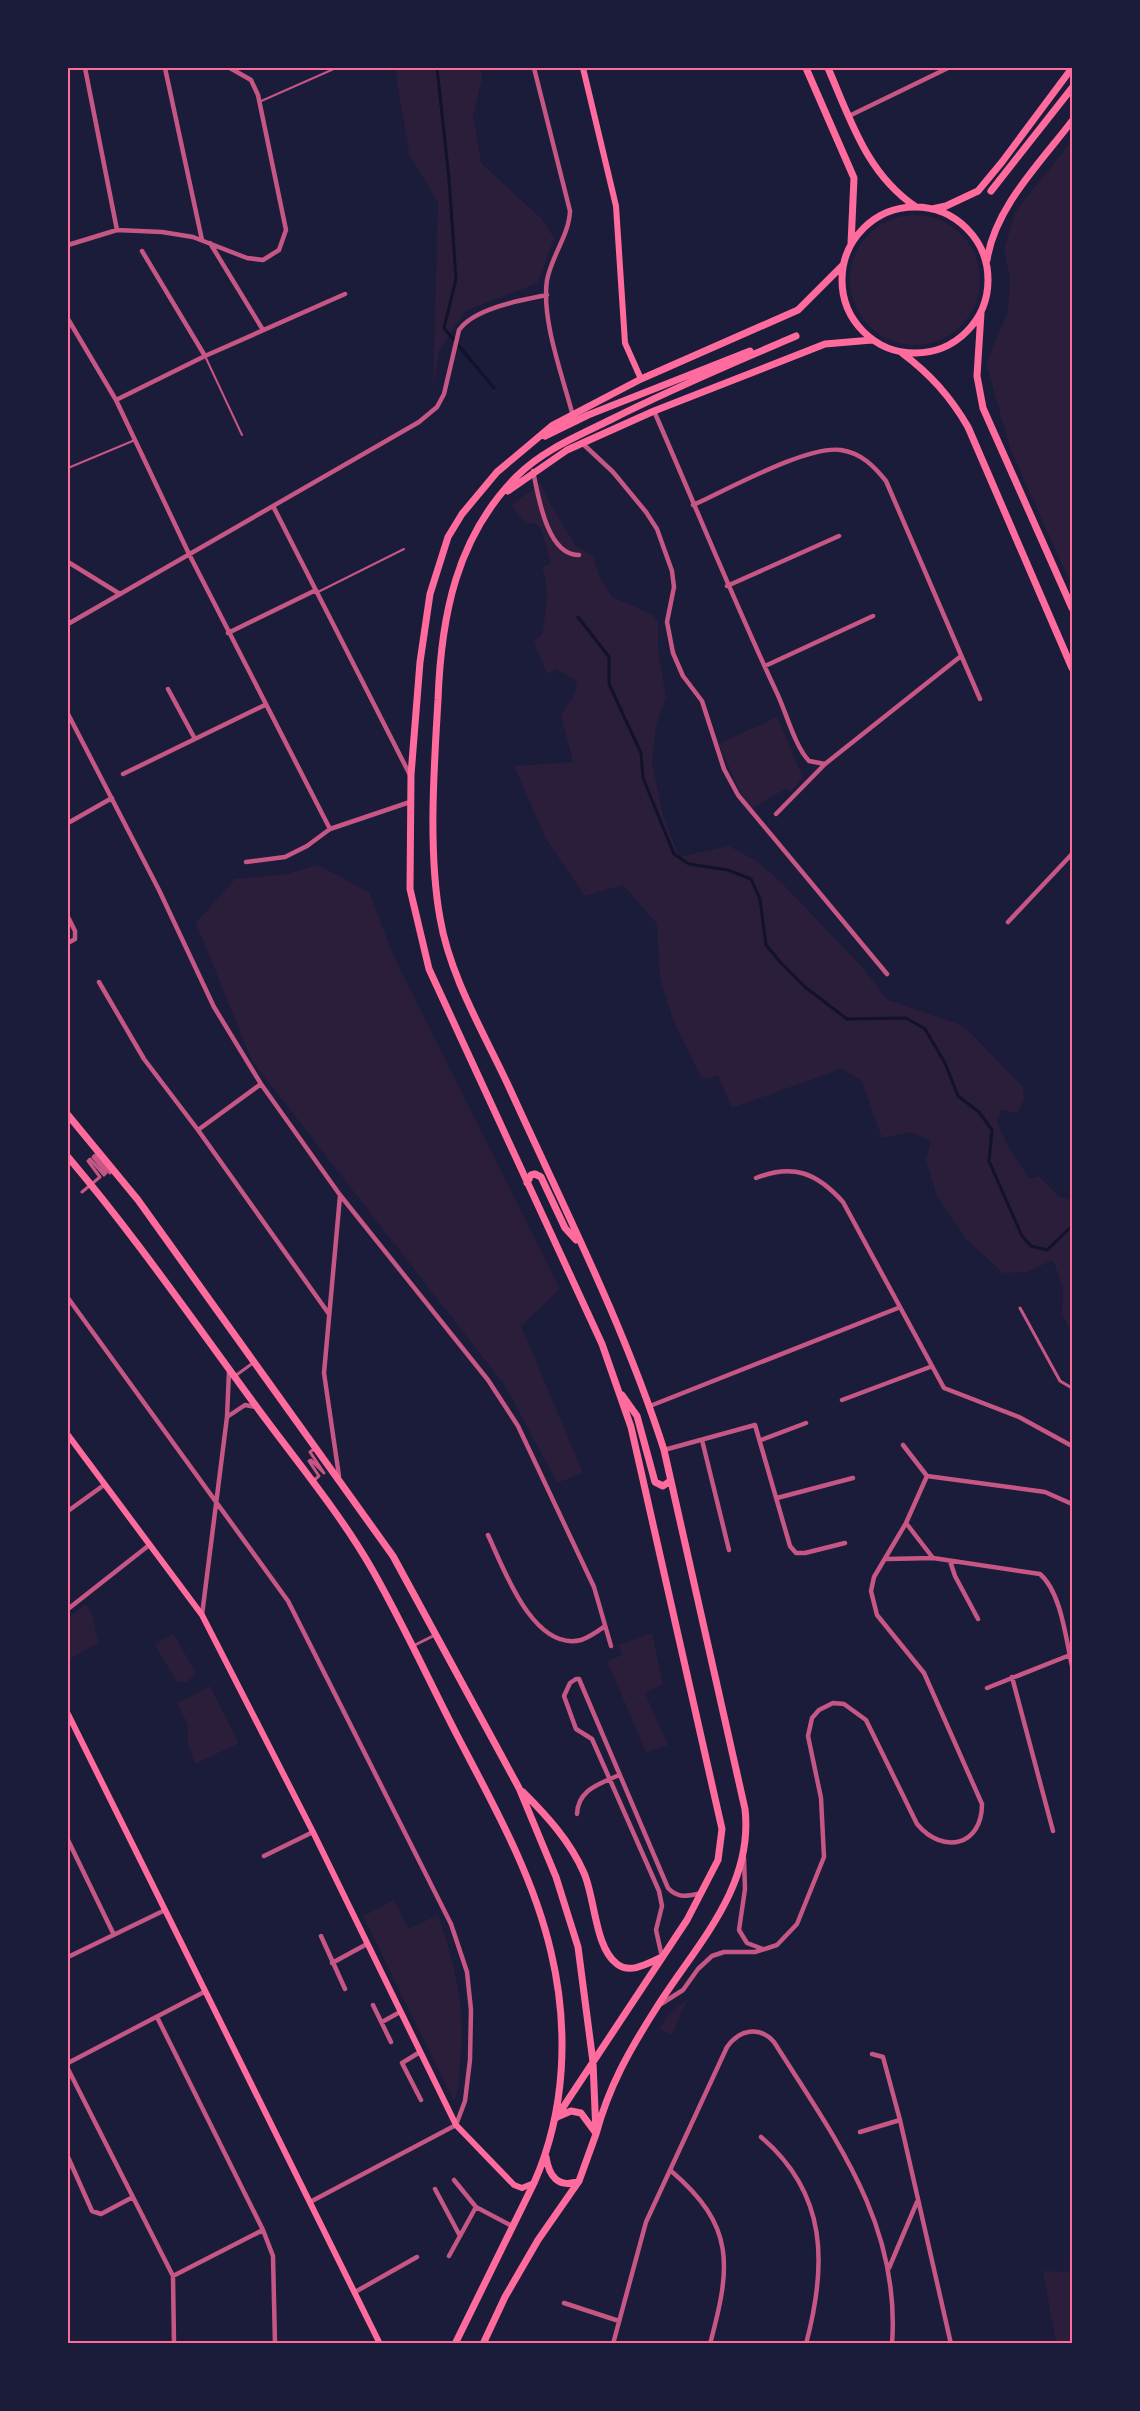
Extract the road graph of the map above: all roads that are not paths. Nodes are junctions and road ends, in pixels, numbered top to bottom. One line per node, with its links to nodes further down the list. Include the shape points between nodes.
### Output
1 (85, 68): 18 (street)
2 (165, 68): 19 (street)
3 (230, 68): 13 (street, via 255,86)
4 (336, 68): 13 (lane)
5 (534, 68): 27 (street, via 570,211 570,227 561,240)
6 (583, 68): 34 (main road, via 616,206 625,343)
7 (806, 68): 21 (main road, via 854,178)
8 (828, 68): 14 (main road)
9 (948, 68): 14 (street)
10 (1072, 68): 17 (main road, via 978,191)
11 (1072, 88): 12 (main road, via 993,192)
12 (1072, 95)
13 (258, 102): 20 (street, via 285,238 274,254 263,260)
14 (849, 116): 16 (main road, via 873,167 893,190)
15 (1072, 121): 24 (main road, via 999,222 990,242)
16 (916, 207): 17 (main road); 21 (main road, via 879,217)
17 (931, 209): 24 (main road, via 967,228)
18 (117, 230): 19 (street, via 162,232); 22 (street)
19 (202, 240): 20 (street)
20 (210, 243): 30 (street)
21 (851, 244): 25 (main road)
22 (68, 245)
23 (142, 251): 33 (street)
24 (987, 264): 28 (main road, via 987,296)
25 (843, 265): 31 (main road, via 844,298 849,314); 34 (main road, via 798,310)
26 (345, 294): 30 (street)
27 (547, 295): 37 (street, via 549,319); 46 (street, via 504,304 465,322 459,330 440,402 419,422)
28 (982, 311): 32 (main road, via 968,330 948,345 925,352); 55 (main road, via 976,358 983,408)
29 (68, 319): 35 (street)
30 (263, 330): 33 (street)
31 (872, 340): 32 (main road); 36 (main road, via 825,344)
32 (901, 352): 61 (main road, via 949,395 968,427)
33 (205, 356): 35 (street); 38 (lane)
34 (642, 379): 37 (main road)
35 (116, 400): 39 (street)
36 (654, 411): 41 (main road); 45 (street)
37 (573, 416): 40 (main road, via 553,425)
38 (242, 435)
39 (135, 440): 42 (lane); 49 (street)
40 (533, 442): 44 (main road, via 588,416 795,334 665,392 542,455); 69 (main road, via 497,472 462,514 438,563 429,594 420,662)
41 (582, 443): 43 (main road); 80 (street, via 613,472 657,529 672,571 674,587 667,622 673,653 683,676 702,701 722,762 738,795)
42 (68, 468)
43 (533, 471): 44 (main road); 50 (street, via 553,539 563,551)
44 (497, 500): 92 (main road, via 465,550 449,596 441,656 433,792 440,918 454,968)
45 (693, 505): 52 (street); 59 (street, via 813,453 842,450 869,461 886,481)
46 (274, 508): 49 (street); 53 (street)
47 (839, 536): 52 (street)
48 (404, 549): 53 (lane)
49 (189, 554): 54 (street); 58 (street)
50 (579, 555)
51 (68, 562): 54 (street)
52 (727, 586): 60 (street)
53 (317, 591): 58 (street); 69 (street)
54 (120, 594): 57 (street)
55 (1072, 608)
56 (873, 616): 60 (street)
57 (68, 624)
58 (228, 633): 64 (street)
59 (961, 656): 63 (street); 67 (street)
60 (765, 666): 67 (street, via 805,756 814,763)
61 (1072, 668)
62 (168, 689): 66 (street)
63 (980, 699)
64 (265, 705): 66 (street); 74 (street)
65 (68, 714): 70 (street)
66 (195, 739): 68 (street)
67 (825, 764): 72 (street)
68 (123, 774)
69 (411, 775): 71 (main road)
70 (112, 798): 73 (street); 82 (street, via 214,1008)
71 (410, 802): 74 (street); 88 (main road, via 410,889 429,969)
72 (776, 814)
73 (68, 823)
74 (330, 829): 76 (street, via 285,857)
75 (1072, 854): 78 (street)
76 (246, 862)
77 (68, 917): 79 (street, via 76,935)
78 (1008, 922)
79 (68, 943)
80 (887, 974)
81 (99, 982): 84 (street, via 144,1059)
82 (261, 1084): 84 (street); 91 (street)
83 (68, 1115): 86 (main road)
84 (198, 1130): 96 (street)
85 (68, 1157): 89 (main road)
86 (114, 1170): 89 (street, via 110,1173 95,1155 106,1173 90,1159 100,1177); 97 (main road)
87 (756, 1178): 94 (street, via 775,1171 794,1172 827,1185 843,1202)
88 (527, 1183): 92 (main road, via 531,1175 541,1177 565,1228); 101 (main road, via 602,1344)
89 (90, 1184): 90 (street); 99 (main road)
90 (82, 1191)
91 (340, 1195): 96 (street); 136 (street, via 488,1380 518,1426 594,1587)
92 (582, 1247): 104 (main road)
93 (68, 1298): 122 (street)
94 (898, 1308): 98 (street, via 914,1331); 104 (street)
95 (1020, 1308): 102 (street, via 1060,1381)
96 (329, 1314): 115 (street, via 324,1373)
97 (255, 1362): 100 (street); 112 (main road)
98 (930, 1367): 103 (street); 113 (street, via 944,1388 1019,1417)
99 (229, 1369): 100 (main road); 106 (street)
100 (235, 1376): 105 (main road)
101 (617, 1388): 118 (main road, via 637,1416 655,1482 663,1486); 160 (main road, via 631,1426 722,1829 718,1860)
102 (1072, 1388)
103 (842, 1400)
104 (650, 1406): 114 (main road)
105 (257, 1407): 106 (street, via 245,1405); 119 (main road)
106 (227, 1417): 122 (street)
107 (806, 1423): 110 (street)
108 (68, 1435): 120 (main road)
109 (702, 1440): 110 (street, via 755,1425); 114 (street); 129 (street)
110 (761, 1440): 121 (street)
111 (903, 1445): 116 (street)
112 (316, 1446): 115 (main road); 119 (street, via 310,1452 324,1473 309,1461 320,1476)
113 (1072, 1446)
114 (664, 1450): 118 (main road)
115 (339, 1476): 137 (main road, via 393,1556)
116 (927, 1476): 123 (street, via 1045,1492); 125 (street)
117 (853, 1478): 121 (street)
118 (670, 1481): 157 (main road, via 745,1809)
119 (312, 1482): 138 (main road, via 368,1564)
120 (104, 1485): 124 (street); 128 (main road)
121 (777, 1498): 127 (street, via 790,1546 796,1552)
122 (216, 1499): 134 (street); 185 (street, via 288,1601 455,1934 467,1972 472,2019 465,2101)
123 (1072, 1504)
124 (68, 1511)
125 (906, 1523): 130 (street); 131 (street)
126 (488, 1535): 136 (street, via 519,1600 547,1631 570,1641 581,1640)
127 (845, 1543)
128 (148, 1546): 133 (street); 134 (main road)
129 (729, 1550)
130 (933, 1558): 131 (street); 132 (street)
131 (887, 1559): 165 (street, via 874,1577 871,1591 877,1615 924,1673 982,1804 982,1815 977,1826 958,1842 938,1842 917,1824 867,1720 844,1704 833,1703 819,1710 812,1718 808,1736 821,1798 824,1857 797,1924 777,1945)
132 (950, 1561): 135 (street); 140 (street, via 1040,1574 1050,1582)
133 (68, 1609)
134 (202, 1615): 154 (main road)
135 (978, 1619)
136 (605, 1626): 139 (street)
137 (435, 1635): 138 (street); 149 (main road)
138 (411, 1646): 183 (main road, via 532,1887 552,1953 560,2010 561,2080)
139 (611, 1646)
140 (1070, 1655): 141 (street); 142 (street)
141 (1072, 1666)
142 (1012, 1677): 143 (street); 153 (street)
143 (987, 1688)
144 (68, 1714): 161 (main road)
145 (602, 1735): 146 (street); 146 (street, via 576,1679 564,1696 576,1729); 147 (street)
146 (592, 1739): 148 (street)
147 (619, 1775): 148 (street); 151 (street)
148 (610, 1780): 150 (street, via 582,1796); 152 (street)
149 (519, 1788): 167 (main road, via 566,1840 585,1874 610,1958 630,1969); 179 (main road, via 556,1877 578,1947)
150 (577, 1814)
151 (636, 1814): 152 (street); 158 (street)
152 (626, 1817): 159 (street)
153 (1053, 1831)
154 (313, 1832): 156 (street); 164 (main road)
155 (68, 1840): 162 (street)
156 (264, 1856)
157 (744, 1858): 165 (street, via 745,1889 738,1926 743,1940); 172 (main road, via 722,1911)
158 (656, 1861): 159 (street); 160 (street, via 674,1895)
159 (647, 1864): 167 (street, via 661,1896 656,1930)
160 (702, 1893): 167 (main road)
161 (164, 1911): 162 (street); 170 (main road)
162 (114, 1935): 166 (street)
163 (321, 1936): 168 (street)
164 (367, 1944): 168 (street); 173 (main road)
165 (763, 1949): 172 (street, via 712,1956 683,1990)
166 (68, 1957)
167 (662, 1957): 179 (main road)
168 (332, 1963): 169 (street)
169 (345, 1989)
170 (204, 1992): 174 (street); 197 (main road)
171 (373, 2005): 175 (street)
172 (658, 2005): 187 (main road, via 623,2062 607,2096)
173 (400, 2012): 175 (street); 177 (main road)
174 (157, 2017): 180 (street); 201 (street)
175 (382, 2022): 176 (street)
176 (391, 2042)
177 (420, 2052): 182 (street, via 402,2063); 185 (main road)
178 (872, 2054): 184 (street, via 883,2057)
179 (593, 2062): 183 (main road); 187 (main road)
180 (68, 2063)
181 (68, 2069): 196 (street)
182 (421, 2100)
183 (556, 2118): 187 (main road, via 571,2111 581,2113); 190 (main road)
184 (900, 2120): 186 (street); 198 (street)
185 (456, 2126): 194 (main road, via 514,2185 522,2188); 197 (street)
186 (860, 2132)
187 (596, 2134): 193 (main road)
188 (761, 2137): 217 (street, via 776,2149 807,2192 812,2212 820,2266 817,2300)
189 (68, 2157): 196 (street, via 92,2211 101,2214)
190 (546, 2157): 193 (main road, via 556,2180 567,2184); 194 (main road)
191 (670, 2170): 205 (street, via 727,2047 741,2033 765,2034 774,2042 849,2160 864,2189); 209 (street, via 646,2222); 216 (street, via 709,2211 722,2245 725,2279)
192 (454, 2180): 199 (street)
193 (579, 2181): 214 (main road, via 538,2240)
194 (534, 2182): 200 (main road)
195 (435, 2189): 202 (street)
196 (133, 2198): 206 (street)
197 (310, 2202): 207 (main road)
198 (917, 2202): 205 (street); 219 (street)
199 (476, 2207): 200 (street); 202 (street)
200 (512, 2226): 213 (main road)
201 (263, 2230): 206 (street); 211 (street, via 273,2256)
202 (460, 2236): 203 (street)
203 (449, 2256)
204 (417, 2257): 207 (street)
205 (889, 2268): 218 (street)
206 (172, 2276): 210 (street)
207 (354, 2292): 212 (main road)
208 (564, 2303): 209 (street)
209 (619, 2322): 215 (street)
210 (174, 2343)
211 (275, 2343)
212 (380, 2343)
213 (455, 2343)
214 (483, 2343)
215 (613, 2343)
216 (710, 2343)
217 (806, 2343)
218 (892, 2343)
219 (951, 2343)

